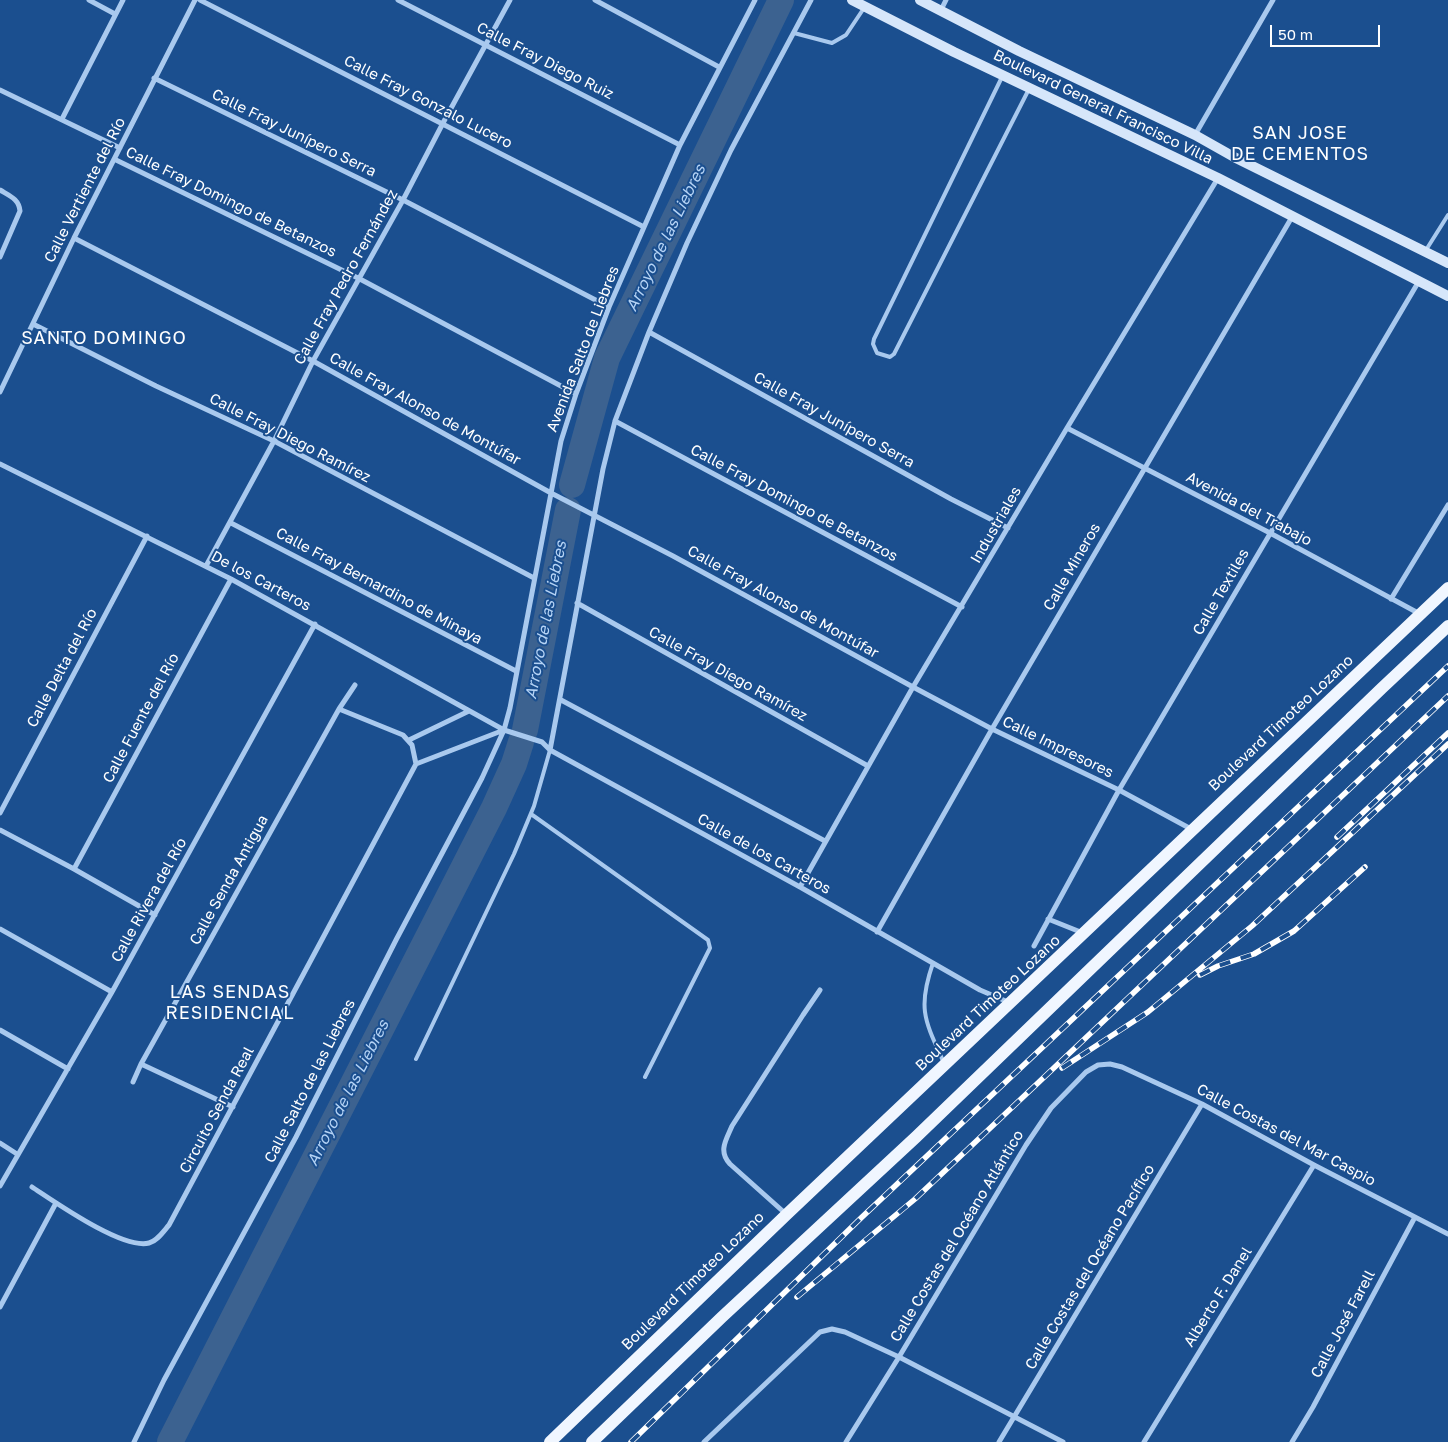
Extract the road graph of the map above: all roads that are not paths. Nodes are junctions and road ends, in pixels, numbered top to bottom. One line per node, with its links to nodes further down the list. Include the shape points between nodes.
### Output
1 (89, 0): 16 (street)
2 (122, 0): 16 (street)
3 (195, 0): 21 (street, Calle Vertiente del Río)
4 (200, 0): 25 (street, Calle Fray Gonzalo Lucero)
5 (398, 0): 18 (street, Calle Fray Diego Ruiz)
6 (510, 0): 18 (street, Calle Fray Pedro Fernández)
7 (595, 0): 19 (street)
8 (755, 0): 19 (street, Avenida Salto de Liebres)
9 (812, 0): 17 (street)
10 (852, 0): 14 (main road, Boulevard General Francisco Villa)
11 (920, 0): 15 (main road, Boulevard General Francisco Villa)
12 (946, 0): 15 (street)
13 (1273, 0): 26 (street)
14 (865, 7): 17 (lane, via 846,35 832,43); 20 (main road, Boulevard General Francisco Villa)
15 (940, 10): 26 (main road, Boulevard General Francisco Villa)
16 (115, 14): 24 (street)
17 (794, 33): 45 (street, via 731,150)
18 (486, 44): 25 (street, Calle Fray Pedro Fernández); 27 (street, Calle Fray Diego Ruiz)
19 (719, 67): 27 (street, Avenida Salto de Liebres)
20 (1003, 75): 22 (main road, Boulevard General Francisco Villa); 22 (lane, via 874,339 877,352 890,357 894,354)
21 (154, 78): 28 (street, Calle Vertiente del Río); 32 (street, Calle Fray Junípero Serra)
22 (1030, 87): 30 (main road, Boulevard General Francisco Villa)
23 (0, 90): 24 (street, Calle Fray Domingo de Betanzos)
24 (62, 119): 28 (street, Calle Fray Domingo de Betanzos)
25 (443, 123): 32 (street, Calle Fray Pedro Fernández); 35 (street, Calle Fray Gonzalo Lucero)
26 (1196, 135): 37 (main road, Boulevard General Francisco Villa)
27 (680, 144): 35 (street, Avenida Salto de Liebres)
28 (120, 148): 29 (street, Calle Vertiente del Río)
29 (114, 159): 36 (street, Calle Vertiente del Río); 40 (street, Calle Fray Domingo de Betanzos)
30 (1218, 178): 34 (main road, Boulevard General Francisco Villa); 50 (street, Industriales)
31 (0, 190): 38 (street, via 16,199 20,211)
32 (403, 200): 40 (street, Calle Fray Pedro Fernández); 43 (street, Calle Fray Junípero Serra)
33 (1448, 216): 37 (lane)
34 (1292, 217): 41 (main road, Boulevard General Francisco Villa); 53 (street, Calle Mineros)
35 (644, 227): 43 (street, Avenida Salto de Liebres)
36 (74, 238): 44 (street, Calle Vertiente del Río); 46 (street, Calle Fray Alonso de Montúfar)
37 (1425, 252): 39 (main road, Boulevard General Francisco Villa)
38 (0, 257)
39 (1448, 263)
40 (358, 278): 46 (street, Calle Fray Pedro Fernández); 48 (street, Calle Fray Domingo de Betanzos)
41 (1418, 281): 42 (main road, Boulevard General Francisco Villa); 59 (street, Calle Textiles)
42 (1448, 296)
43 (609, 307): 48 (street, Avenida Salto de Liebres)
44 (33, 324): 47 (street, Calle Vertiente del Río); 51 (street, Calle Fray Diego Ramírez)
45 (649, 332): 49 (street); 58 (street, Calle Fray Junípero Serra)
46 (313, 361): 51 (street, Calle Fray Pedro Fernández); 54 (street, Calle Fray Alonso de Montúfar)
47 (0, 392)
48 (576, 394): 54 (street, Avenida Salto de Liebres, via 561,441)
49 (615, 421): 56 (street, via 602,469); 67 (street, Calle Fray Domingo de Betanzos)
50 (1067, 428): 53 (street, Avenida del Trabajo); 58 (street, Industriales)
51 (274, 441): 57 (street, Calle Fray Pedro Fernández); 62 (street, Calle Fray Diego Ramírez)
52 (0, 464): 60 (street, De los Carteros)
53 (1145, 469): 59 (street, Avenida del Trabajo); 77 (street, Calle Mineros)
54 (551, 493): 56 (street, Calle Fray Alonso de Montúfar); 62 (street, Avenida Salto de Liebres)
55 (1448, 505): 65 (street)
56 (595, 514): 66 (street); 73 (street, Calle Fray Alonso de Montúfar)
57 (231, 523): 61 (street, Calle Fray Pedro Fernández); 71 (street, Calle Fray Bernardino de Minaya)
58 (1008, 528): 67 (street, Industriales)
59 (1270, 533): 65 (street, Avenida del Trabajo); 83 (street, Calle Textiles)
60 (147, 536): 61 (street, De los Carteros); 84 (street, Calle Delta del Río)
61 (206, 566): 63 (street, De los Carteros)
62 (534, 578): 71 (street, Avenida Salto de Liebres)
63 (231, 579): 69 (street, De los Carteros); 89 (street, Calle Fuente del Río)
64 (1448, 588): 68 (main road, Boulevard Timoteo Lozano)
65 (1391, 599): 68 (street, Avenida del Trabajo)
66 (577, 603): 74 (street); 82 (street, Calle Fray Diego Ramírez)
67 (962, 607): 73 (street, Industriales)
68 (1420, 614): 87 (main road, Boulevard Timoteo Lozano)
69 (314, 624): 76 (street, De los Carteros); 91 (street, Calle Rivera del Río)
70 (1448, 626): 125 (main road, via 916,1137)
71 (516, 671): 78 (street, Avenida Salto de Liebres)
72 (355, 685): 75 (street, Calle Senda Antigua)
73 (913, 688): 77 (street, Calle Impresores); 82 (street, Industriales)
74 (561, 700): 80 (street); 88 (street)
75 (339, 709): 79 (street); 103 (street, Calle Senda Antigua)
76 (469, 711): 78 (street, De los Carteros); 79 (street)
77 (992, 729): 83 (street, Calle Impresores); 94 (street, Calle Mineros)
78 (504, 730): 80 (street, Calle de los Carteros, via 542,742); 81 (street); 123 (street, Calle Salto de las Liebres, via 296,1137 164,1380)
79 (409, 740): 81 (street)
80 (550, 750): 85 (lane); 90 (street, Calle de los Carteros)
81 (416, 764): 110 (street, Circuito Senda Real)
82 (868, 766): 88 (street, Industriales)
83 (1119, 790): 87 (street, Calle Impresores); 92 (street, Calle Textiles)
84 (0, 813)
85 (531, 814): 102 (lane); 107 (lane, via 708,940 710,948)
86 (0, 830): 89 (street)
87 (1192, 830): 95 (main road, Boulevard Timoteo Lozano)
88 (825, 841): 90 (street, Industriales)
89 (74, 869): 91 (street)
90 (800, 887): 94 (street, Calle de los Carteros)
91 (155, 915): 99 (street, Calle Rivera del Río)
92 (1048, 919): 95 (street); 96 (street, Calle Textiles)
93 (0, 929): 99 (street)
94 (877, 932): 97 (street, Calle de los Carteros)
95 (1084, 934): 100 (main road, Boulevard Timoteo Lozano)
96 (1034, 946)
97 (933, 963): 100 (street, Calle de los Carteros); 105 (lane, via 925,985 923,1007 927,1026)
98 (820, 990): 117 (street, via 723,1145 725,1159)
99 (112, 992): 106 (street, Calle Rivera del Río)
100 (1010, 1004): 105 (main road, Boulevard Timoteo Lozano)
101 (0, 1030): 106 (street)
102 (416, 1059)
103 (141, 1064): 108 (street, Calle Senda Antigua); 110 (street)
104 (1110, 1064): 109 (street, Calle Costas del Mar Caspio); 121 (street, Calle Costas del Océano Atlántico, via 1098,1065 1086,1072 1051,1108)
105 (945, 1065): 117 (main road, Boulevard Timoteo Lozano)
106 (68, 1069): 112 (street, Calle Rivera del Río)
107 (645, 1077)
108 (133, 1082)
109 (1202, 1104): 113 (street, Calle Costas del Mar Caspio); 122 (street, Calle Costas del Océano Pacífico)
110 (233, 1106): 116 (street, Circuito Senda Real, via 168,1225 151,1243 115,1237)
111 (0, 1143): 112 (street)
112 (18, 1154): 114 (street, Calle Rivera del Río)
113 (1314, 1165): 118 (street, Calle Costas del Mar Caspio); 130 (street, Alberto F. Danel)
114 (0, 1186)
115 (32, 1187): 116 (street, Circuito Senda Real)
116 (56, 1203): 120 (street)
117 (786, 1215): 124 (main road, Boulevard Timoteo Lozano)
118 (1415, 1217): 119 (street, Calle Costas del Mar Caspio); 131 (street, Calle José Farell)
119 (1448, 1234)
120 (0, 1307)
121 (899, 1357): 122 (street); 126 (street, via 845,1332 832,1329 820,1332); 127 (street, Calle Costas del Océano Atlántico)
122 (1015, 1417): 128 (street, Calle Costas del Océano Pacífico); 129 (street)
123 (134, 1442)
124 (550, 1442)
125 (592, 1442)
126 (704, 1442)
127 (846, 1442)
128 (999, 1442)
129 (1063, 1442)
130 (1144, 1442)
131 (1292, 1442)

